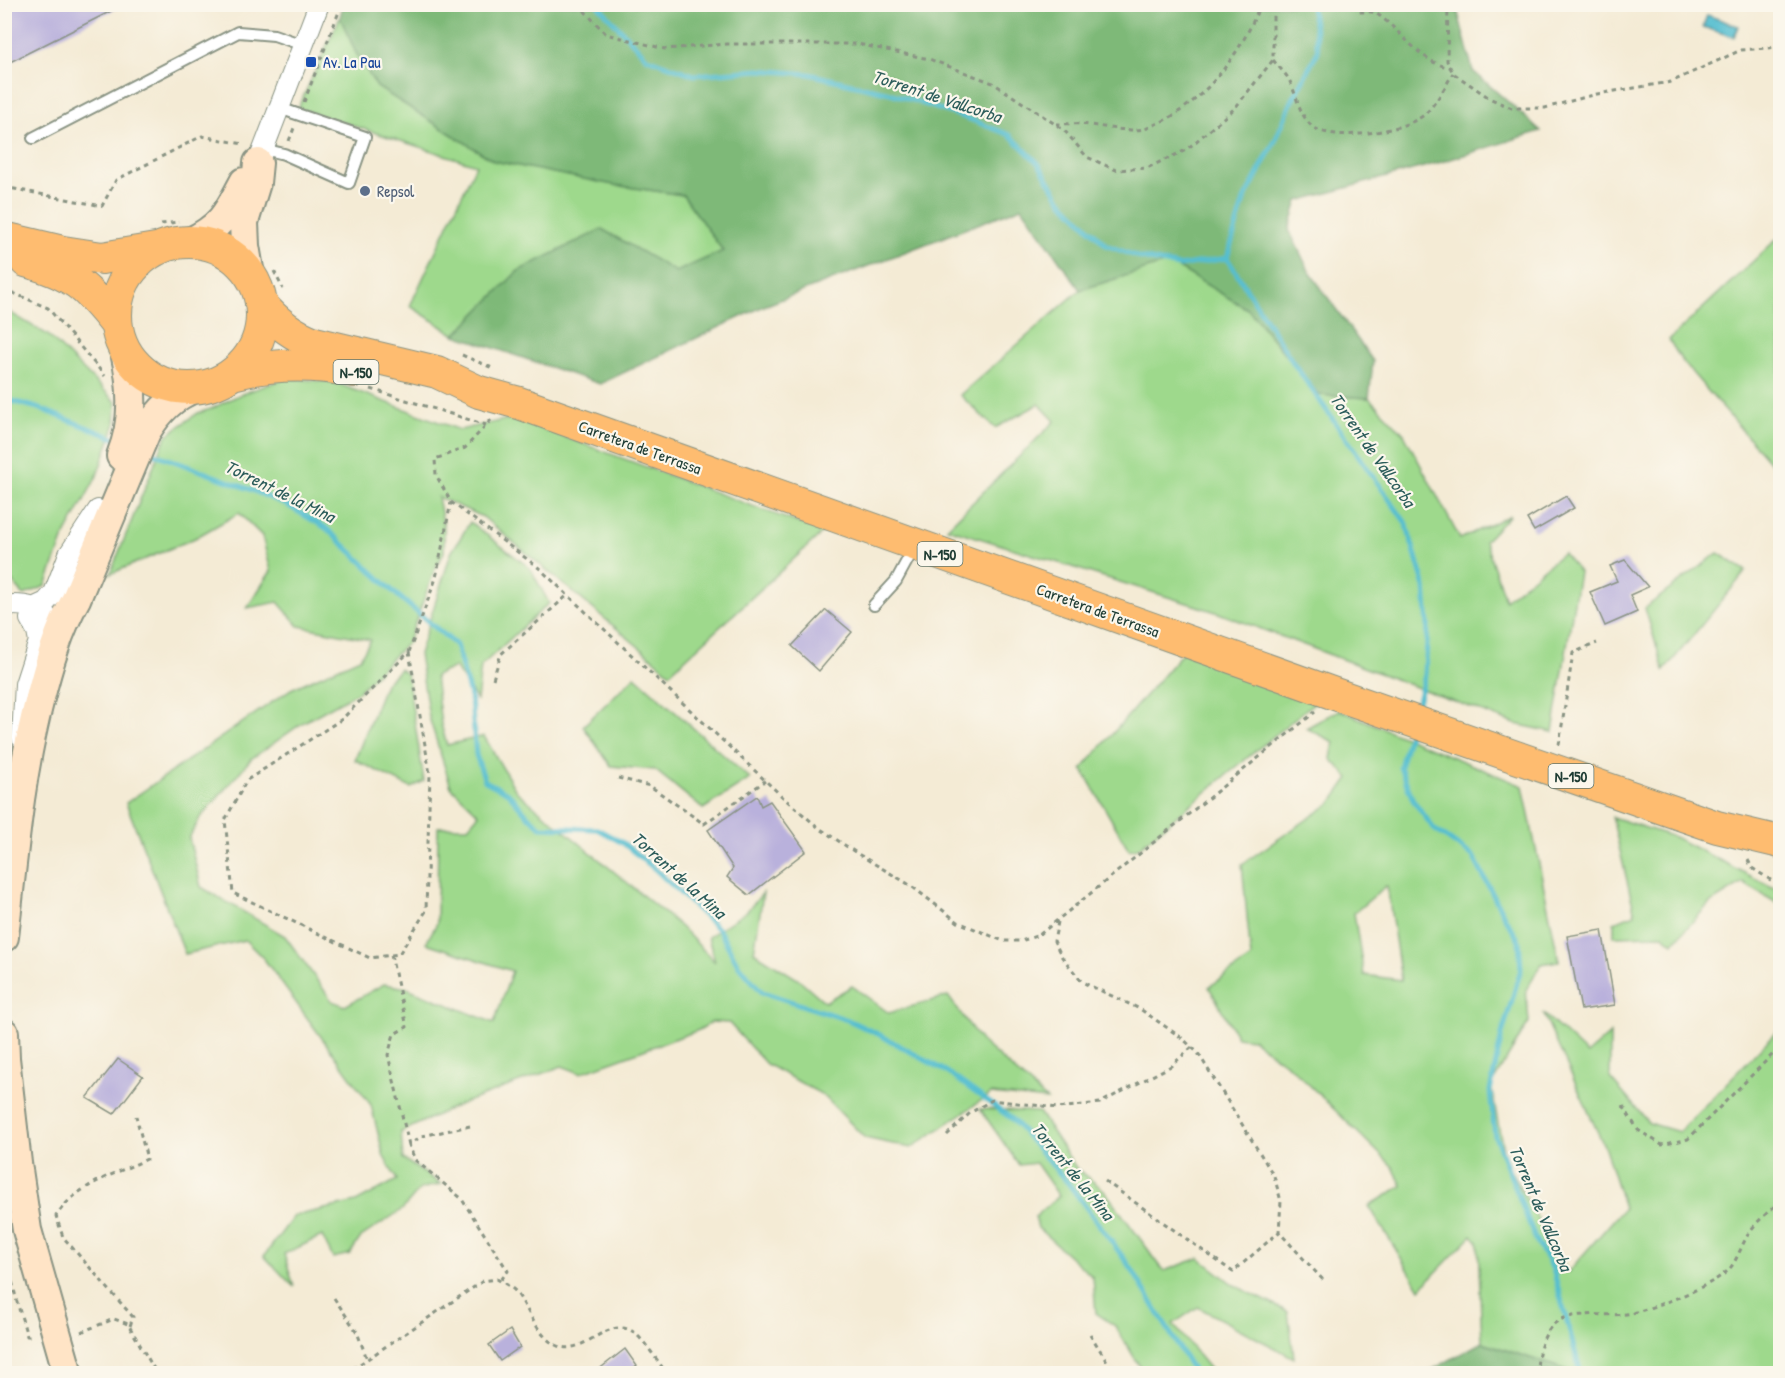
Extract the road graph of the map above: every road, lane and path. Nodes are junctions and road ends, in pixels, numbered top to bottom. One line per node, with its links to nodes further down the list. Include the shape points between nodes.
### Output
1 (319, 4): 8 (street)
2 (342, 4): 14 (path)
3 (578, 4): 15 (path, via 606,34 665,49 727,44 858,44 928,59 993,82)
4 (1260, 4): 15 (path, via 1231,60 1211,84 1173,116 1145,129)
5 (1273, 4): 10 (path)
6 (1356, 4): 11 (path, via 1359,12 1376,13 1424,55 1440,66)
7 (1448, 4): 11 (path)
8 (303, 45): 13 (street); 16 (lane, via 274,35 238,33)
9 (1780, 47): 12 (path, via 1741,50 1671,82 1597,94 1545,108 1512,108)
10 (1273, 60): 12 (path, via 1288,77 1305,119 1315,129 1334,134 1386,130 1411,123 1424,114); 15 (path, via 1235,108 1186,150 1147,168 1116,170 1087,157)
11 (1450, 67): 12 (path)
12 (1453, 73)
13 (279, 108): 14 (lane); 18 (street)
14 (300, 114): 17 (path); 17 (lane, via 365,137 349,183)
15 (1054, 124)
16 (33, 138)
17 (284, 154): 18 (lane)
18 (260, 156): 19 (path, via 202,136 116,180 102,206); 20 (street, via 226,215 208,233); 24 (street, via 244,222 245,246)
19 (4, 187)
20 (188, 231): 22 (main road, N-150, via 177,243); 22 (path, via 162,223); 24 (main road, N-150, via 241,264)
21 (4, 238): 22 (main road, N-150, via 102,258)
22 (154, 238): 27 (main road, N-150, via 120,289 116,305)
23 (4, 255): 27 (main road, N-150, via 66,275 83,285)
24 (261, 270): 26 (path); 26 (main road, N-150, via 257,289)
25 (4, 289): 35 (path, via 48,308 119,392)
26 (274, 300): 30 (main road, N-150, via 256,344); 33 (main road, Carretera de Terrassa / N-150, via 271,315 297,336 437,372)
27 (121, 338): 32 (main road, N-150, via 136,366 149,376 171,385); 35 (street)
28 (452, 351): 29 (path)
29 (473, 358)
30 (232, 374): 32 (main road, N-150); 33 (main road, Carretera de Terrassa / N-150, via 264,366 321,366)
31 (363, 387): 36 (path)
32 (195, 388): 44 (street, via 175,398 146,432 76,599)
33 (479, 392): 34 (main road, Carretera de Terrassa / N-150)
34 (509, 401): 36 (path); 39 (main road, Carretera de Terrassa / N-150)
35 (132, 402): 38 (street, via 124,449)
36 (486, 425): 37 (path, via 465,448 435,459 436,475)
37 (451, 502): 40 (path, via 539,568); 46 (path, via 436,578)
38 (98, 510): 43 (street, via 69,554 54,593); 44 (street, via 64,594)
39 (916, 545): 42 (lane, via 896,581); 48 (main road, Carretera de Terrassa / N-150)
40 (568, 595): 47 (path, via 501,654); 52 (path)
41 (9, 602): 43 (street, via 18,612)
42 (874, 605)
43 (33, 613): 44 (street); 51 (street, via 39,641 25,684)
44 (57, 624): 51 (street)
45 (1597, 643): 49 (path, via 1573,653)
46 (409, 652): 59 (path, via 430,774 426,910 399,954); 59 (path, via 342,719 247,780 225,820 232,893 370,958)
47 (493, 679)
48 (1332, 693): 49 (main road, Carretera de Terrassa / N-150); 57 (path, via 1310,716)
49 (1556, 771): 53 (main road, Carretera de Terrassa / N-150)
50 (618, 778): 52 (path, via 650,786 704,824)
51 (23, 780): 58 (street)
52 (765, 781): 57 (path, via 819,828 910,885 958,922 1003,941 1021,941 1039,935)
53 (1728, 832): 54 (main road, Carretera de Terrassa / N-150); 55 (main road, Carretera de Terrassa / N-150); 56 (path, via 1752,868)
54 (1780, 842)
55 (1780, 856)
56 (1780, 886)
57 (1058, 920): 61 (path, via 1054,941 1082,982 1140,1009)
58 (4, 937)
59 (391, 955): 67 (path, via 407,1027 394,1034 388,1055)
60 (4, 1032): 76 (street, via 27,1230)
61 (1192, 1047): 66 (path, via 1171,1066 1100,1103 1058,1108 992,1100 970,1113); 70 (path, via 1274,1176 1281,1202)
62 (1780, 1047): 63 (path, via 1688,1139 1662,1145 1638,1130)
63 (1623, 1106)
64 (136, 1116): 74 (path, via 147,1160 84,1187 65,1202 56,1216 63,1237 133,1317)
65 (470, 1126): 67 (path, via 422,1136)
66 (947, 1135)
67 (409, 1145): 71 (path, via 415,1160 461,1198 508,1271)
68 (1105, 1181): 70 (path, via 1233,1272)
69 (1780, 1201): 83 (path, via 1752,1230 1730,1269 1702,1286 1629,1314 1581,1314 1555,1323 1538,1355)
70 (1279, 1232): 72 (path)
71 (501, 1281): 77 (path, via 483,1281); 81 (path, via 514,1289 545,1336 559,1347 575,1346 620,1327 634,1332)
72 (1324, 1281)
73 (334, 1298): 77 (path, via 357,1332)
74 (130, 1326): 76 (path, via 114,1319 81,1332); 79 (path)
75 (1090, 1334): 82 (path)
76 (56, 1335): 78 (street)
77 (367, 1359): 80 (path)
78 (68, 1374)
79 (158, 1374)
80 (345, 1374)
81 (668, 1374)
82 (1115, 1374)
83 (1538, 1374)

